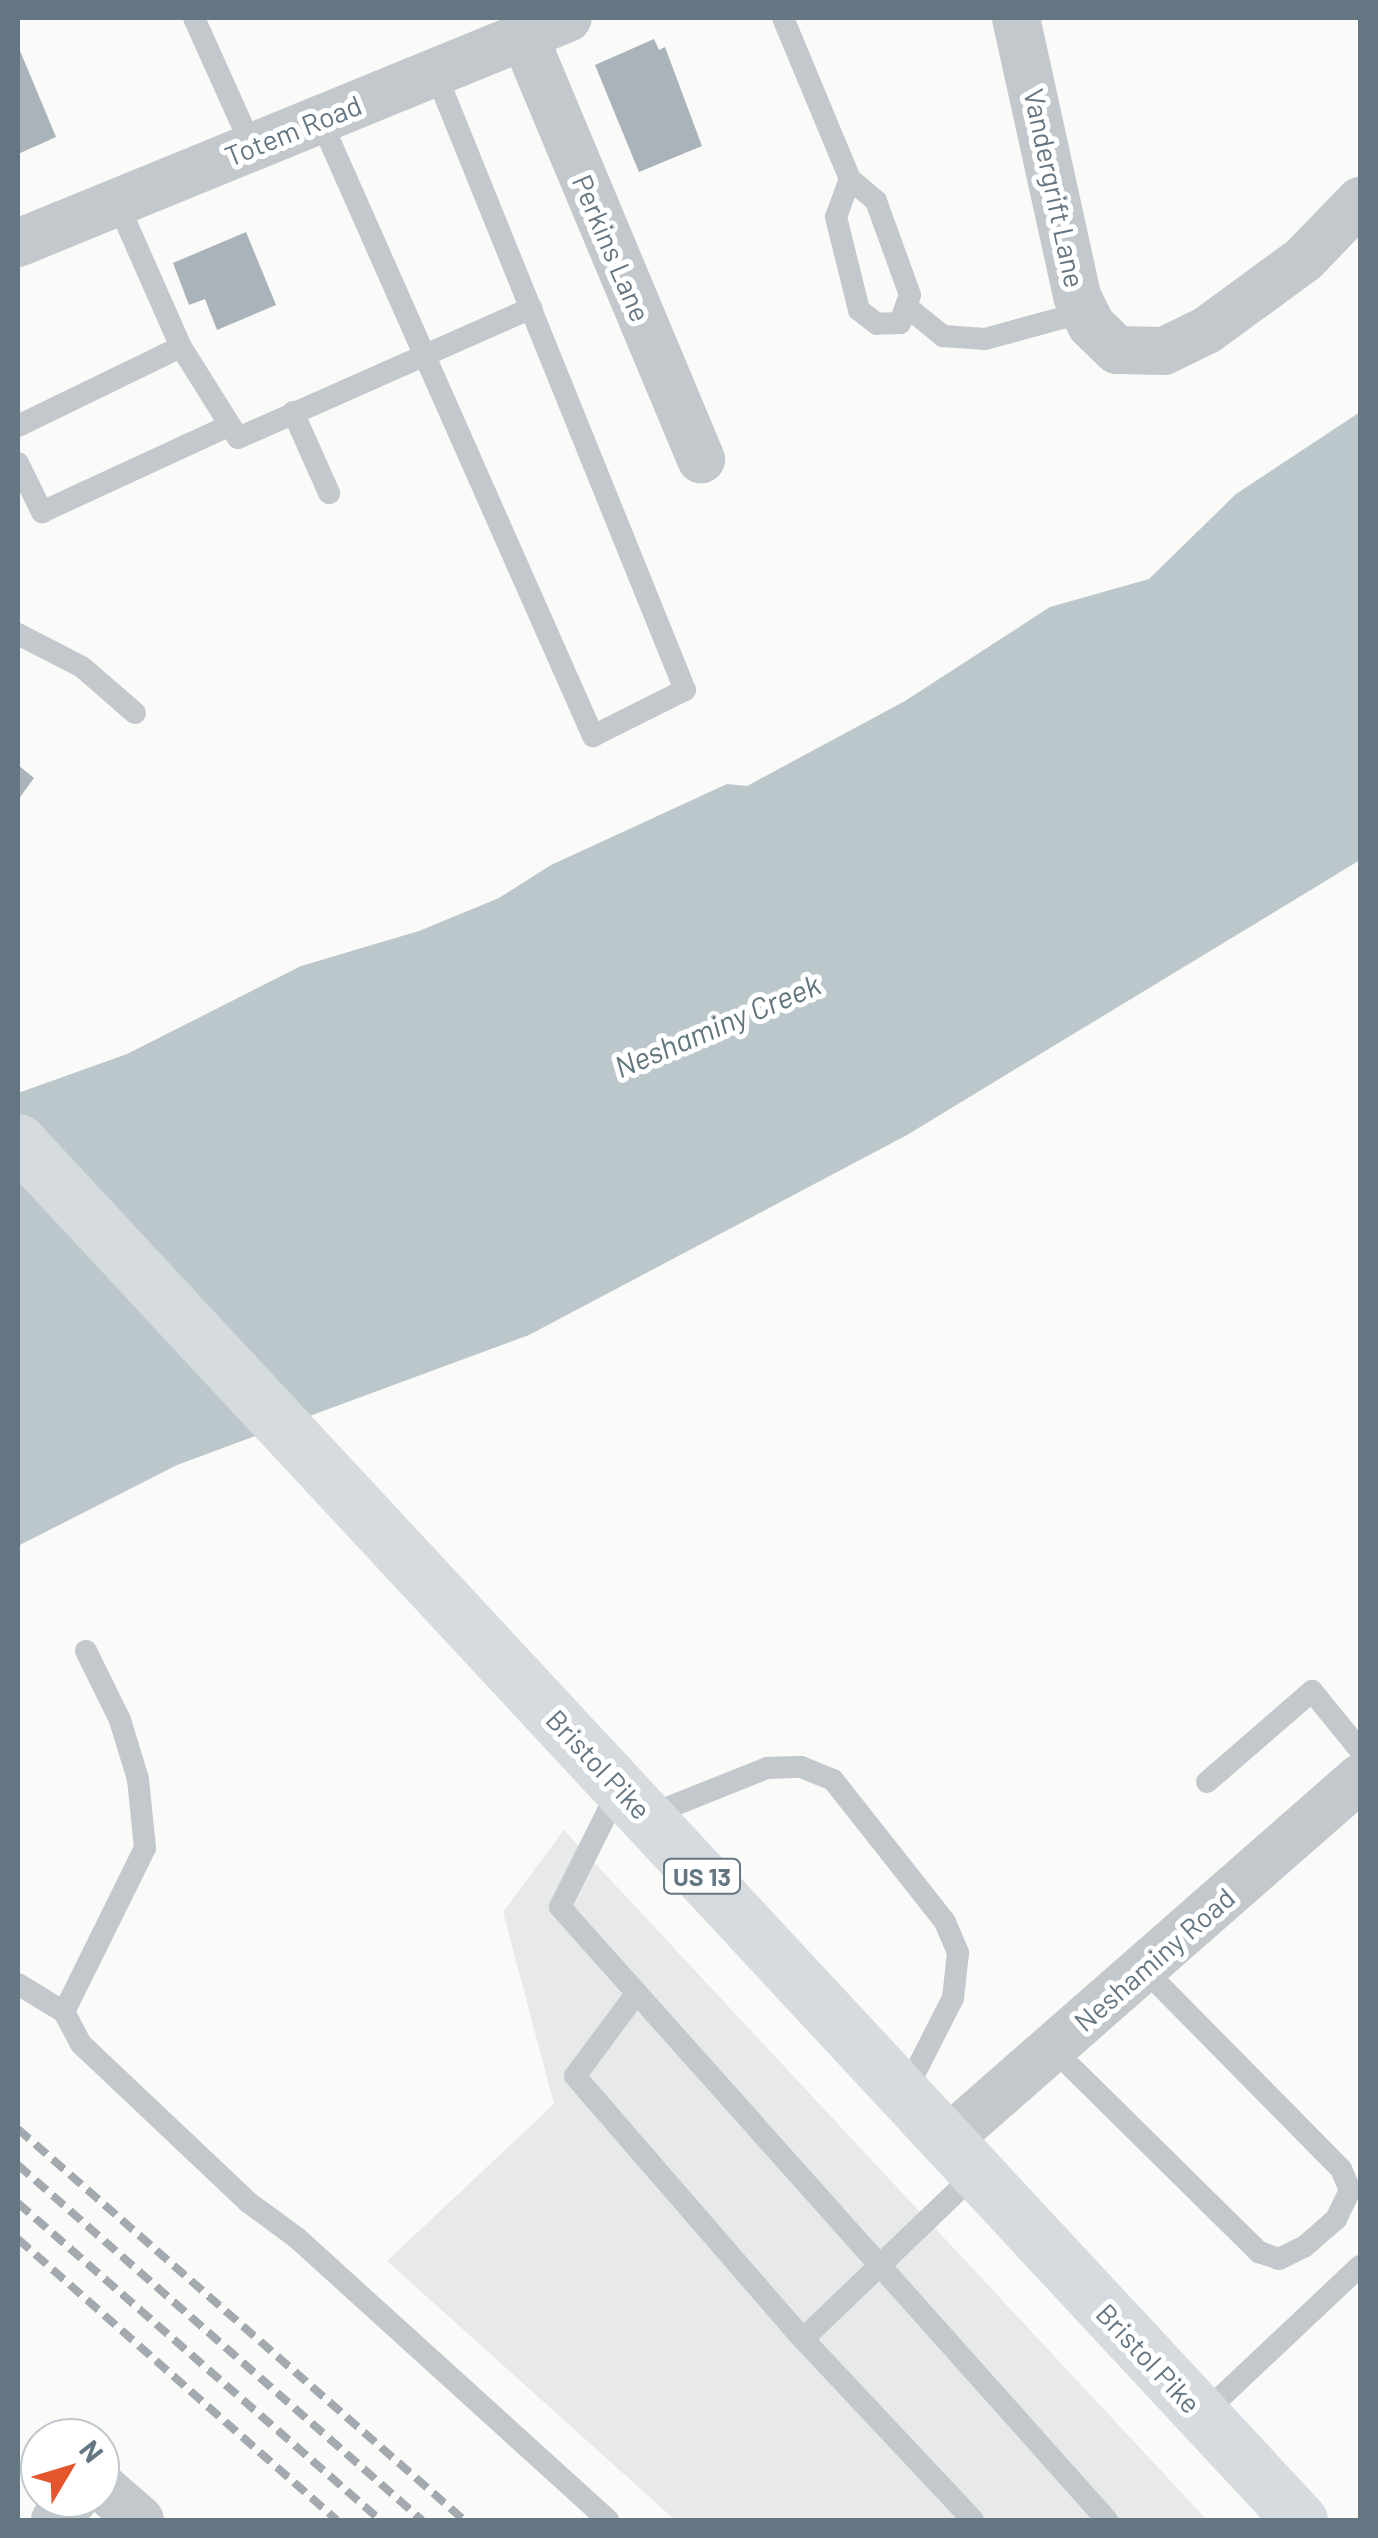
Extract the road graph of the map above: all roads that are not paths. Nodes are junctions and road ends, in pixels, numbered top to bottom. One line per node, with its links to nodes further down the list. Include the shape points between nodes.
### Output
1 (194, 18): 8 (lane)
2 (568, 18): 5 (street, Totem Road)
3 (783, 18): 9 (lane)
4 (1016, 18): 15 (street, Vandergrift Lane)
5 (524, 36): 6 (street, Totem Road); 21 (street, Perkins Lane)
6 (435, 72): 7 (street, Totem Road); 14 (lane)
7 (320, 119): 8 (street, Totem Road); 17 (lane)
8 (252, 146): 11 (street, Totem Road)
9 (850, 180): 13 (lane, via 876,201 910,295); 13 (lane, via 836,217 859,310 877,324 900,323)
10 (1360, 201): 15 (street, Vandergrift Lane, via 1250,302 1164,350 1117,350)
11 (118, 202): 12 (street, Totem Road); 16 (lane)
12 (18, 243)
13 (906, 306): 15 (lane, via 943,336 986,338)
14 (530, 308): 17 (lane); 17 (lane, via 685,690 593,736)
15 (1084, 312)
16 (181, 347): 19 (lane); 20 (lane)
17 (423, 351): 18 (lane)
18 (293, 412): 19 (lane, via 238,438); 23 (lane)
19 (230, 425): 22 (lane, via 42,512)
20 (18, 426)
21 (701, 460)
22 (18, 463)
23 (329, 492)
24 (18, 634): 25 (lane, via 82,668)
25 (136, 713)
26 (18, 1141): 31 (main road, Bristol Pike / US 13)
27 (86, 1650): 35 (lane, via 120,1720 138,1778 145,1848)
28 (1360, 1750): 30 (lane, via 1312,1691)
29 (1360, 1778): 32 (street, Neshaminy Road)
30 (1207, 1782)
31 (633, 1802): 34 (lane, via 560,1907); 37 (main road, Bristol Pike / US 13); 37 (lane, via 767,1768 801,1767 833,1780 945,1922 958,1952 953,1998)
32 (1143, 1968): 36 (street, Neshaminy Road); 36 (lane, via 1341,2170 1350,2190 1336,2218 1304,2247 1279,2259 1259,2252)
33 (18, 1984): 35 (lane)
34 (636, 1994): 40 (lane); 41 (lane, via 576,2076)
35 (64, 2012): 46 (lane, via 81,2044 248,2202 326,2264)
36 (1052, 2048): 38 (street, Neshaminy Road)
37 (904, 2094): 38 (main road, Bristol Pike / US 13)
38 (962, 2156): 40 (lane); 42 (main road, Bristol Pike / US 13)
39 (1360, 2266): 42 (lane)
40 (876, 2269): 41 (lane); 48 (lane)
41 (803, 2339): 47 (lane)
42 (1202, 2415): 44 (main road, Bristol Pike / US 13)
43 (120, 2502): 45 (street)
44 (1280, 2508)
45 (140, 2520)
46 (608, 2520)
47 (973, 2520)
48 (1106, 2520)

